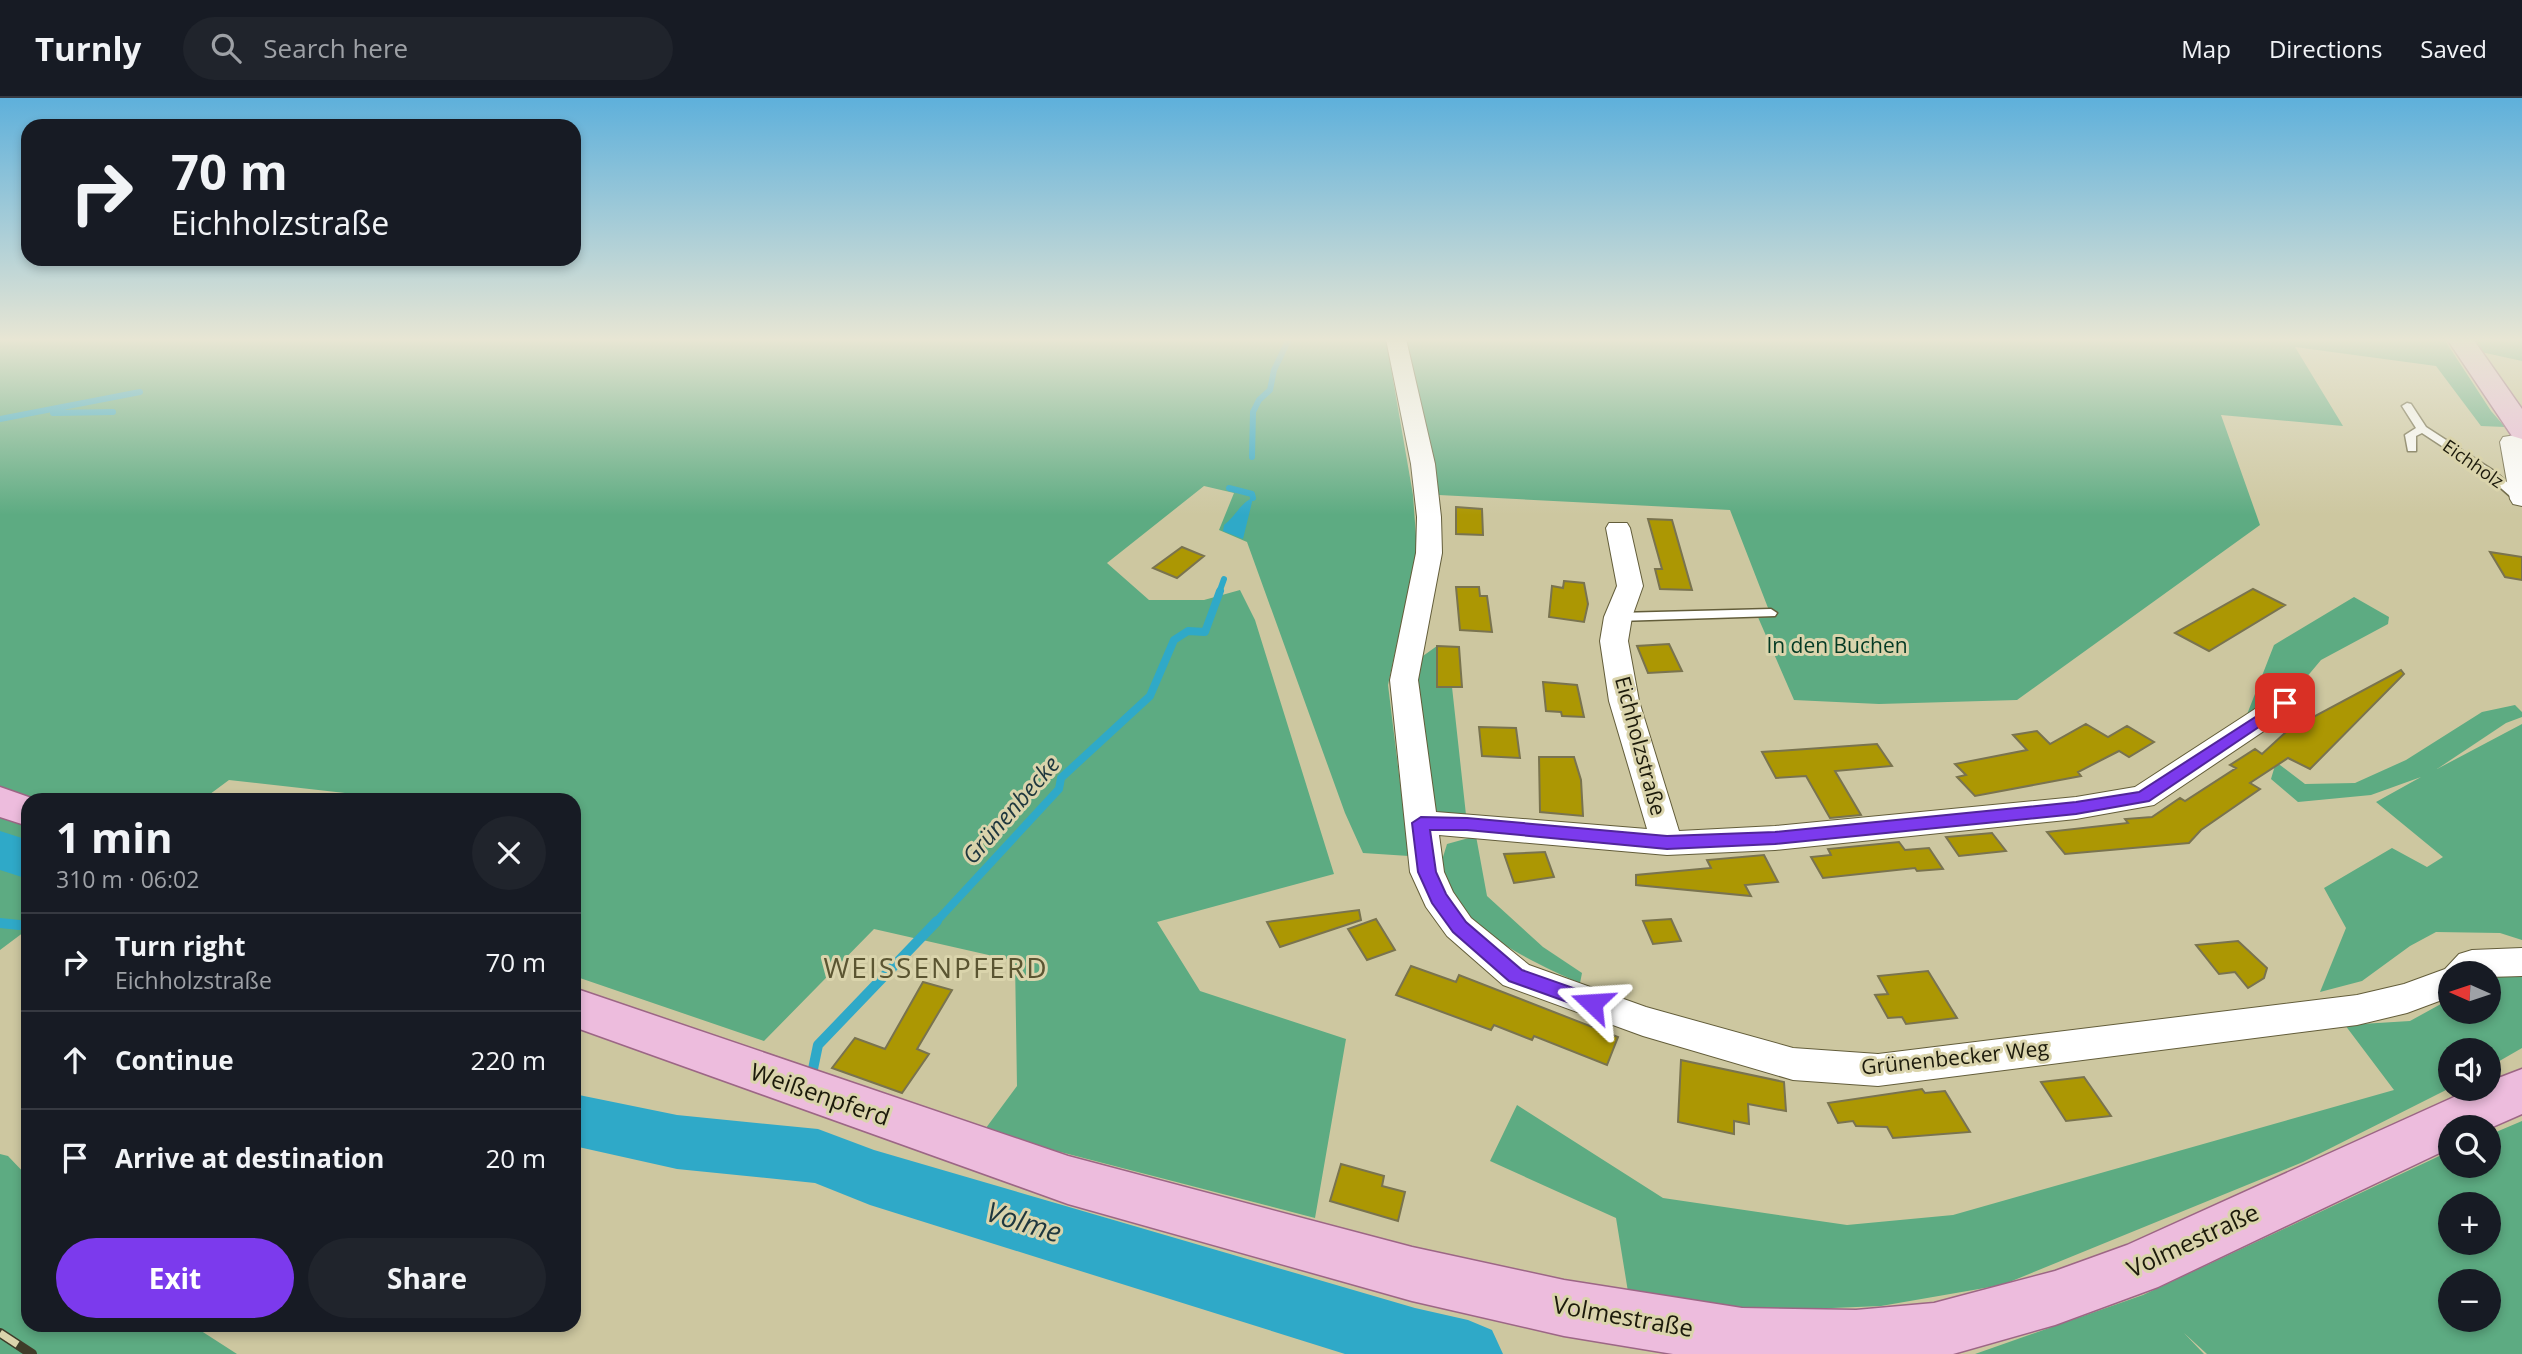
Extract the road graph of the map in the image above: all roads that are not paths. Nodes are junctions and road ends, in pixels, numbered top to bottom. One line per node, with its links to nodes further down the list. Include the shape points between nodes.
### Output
1 (1409, 398): 15 (street, Grünenbecker Weg, via 1429,517 1429,553 1404,680)
2 (2500, 398): 5 (main road)
3 (2407, 406): 4 (lane, Eichholz)
4 (2422, 429): 7 (lane, Eichholz, via 2410,435); 8 (lane, Eichholz)
5 (2522, 430)
6 (2522, 441): 8 (street, Eichholz, via 2511,442)
7 (2412, 449)
8 (2522, 500)
9 (1618, 528): 11 (street, Eichholzstraße, via 1630,586)
10 (1771, 613): 11 (lane)
11 (1618, 617): 16 (street, Eichholzstraße, via 1614,641 1623,701)
12 (2285, 703): 16 (street, Eichholzstraße, via 2143,797 1788,837)
13 (0, 802): 14 (main road)
14 (21, 810)
15 (1421, 823): 16 (street, Eichholzstraße); 19 (street, Grünenbecker Weg, via 1427,872 1438,898 1459,927 1516,975 1643,1021 1793,1064 1878,1070 2321,1015 2395,1001)
16 (1667, 843)
17 (2522, 962): 18 (street)
18 (2501, 963)
19 (2438, 986)
20 (581, 1009): 22 (main road, Weißenpferd)
21 (2522, 1090): 22 (main road, Volmestraße, via 2138,1268 2055,1298 1945,1328 1856,1339 1742,1337 1564,1308 1412,1274)
22 (1068, 1180)

